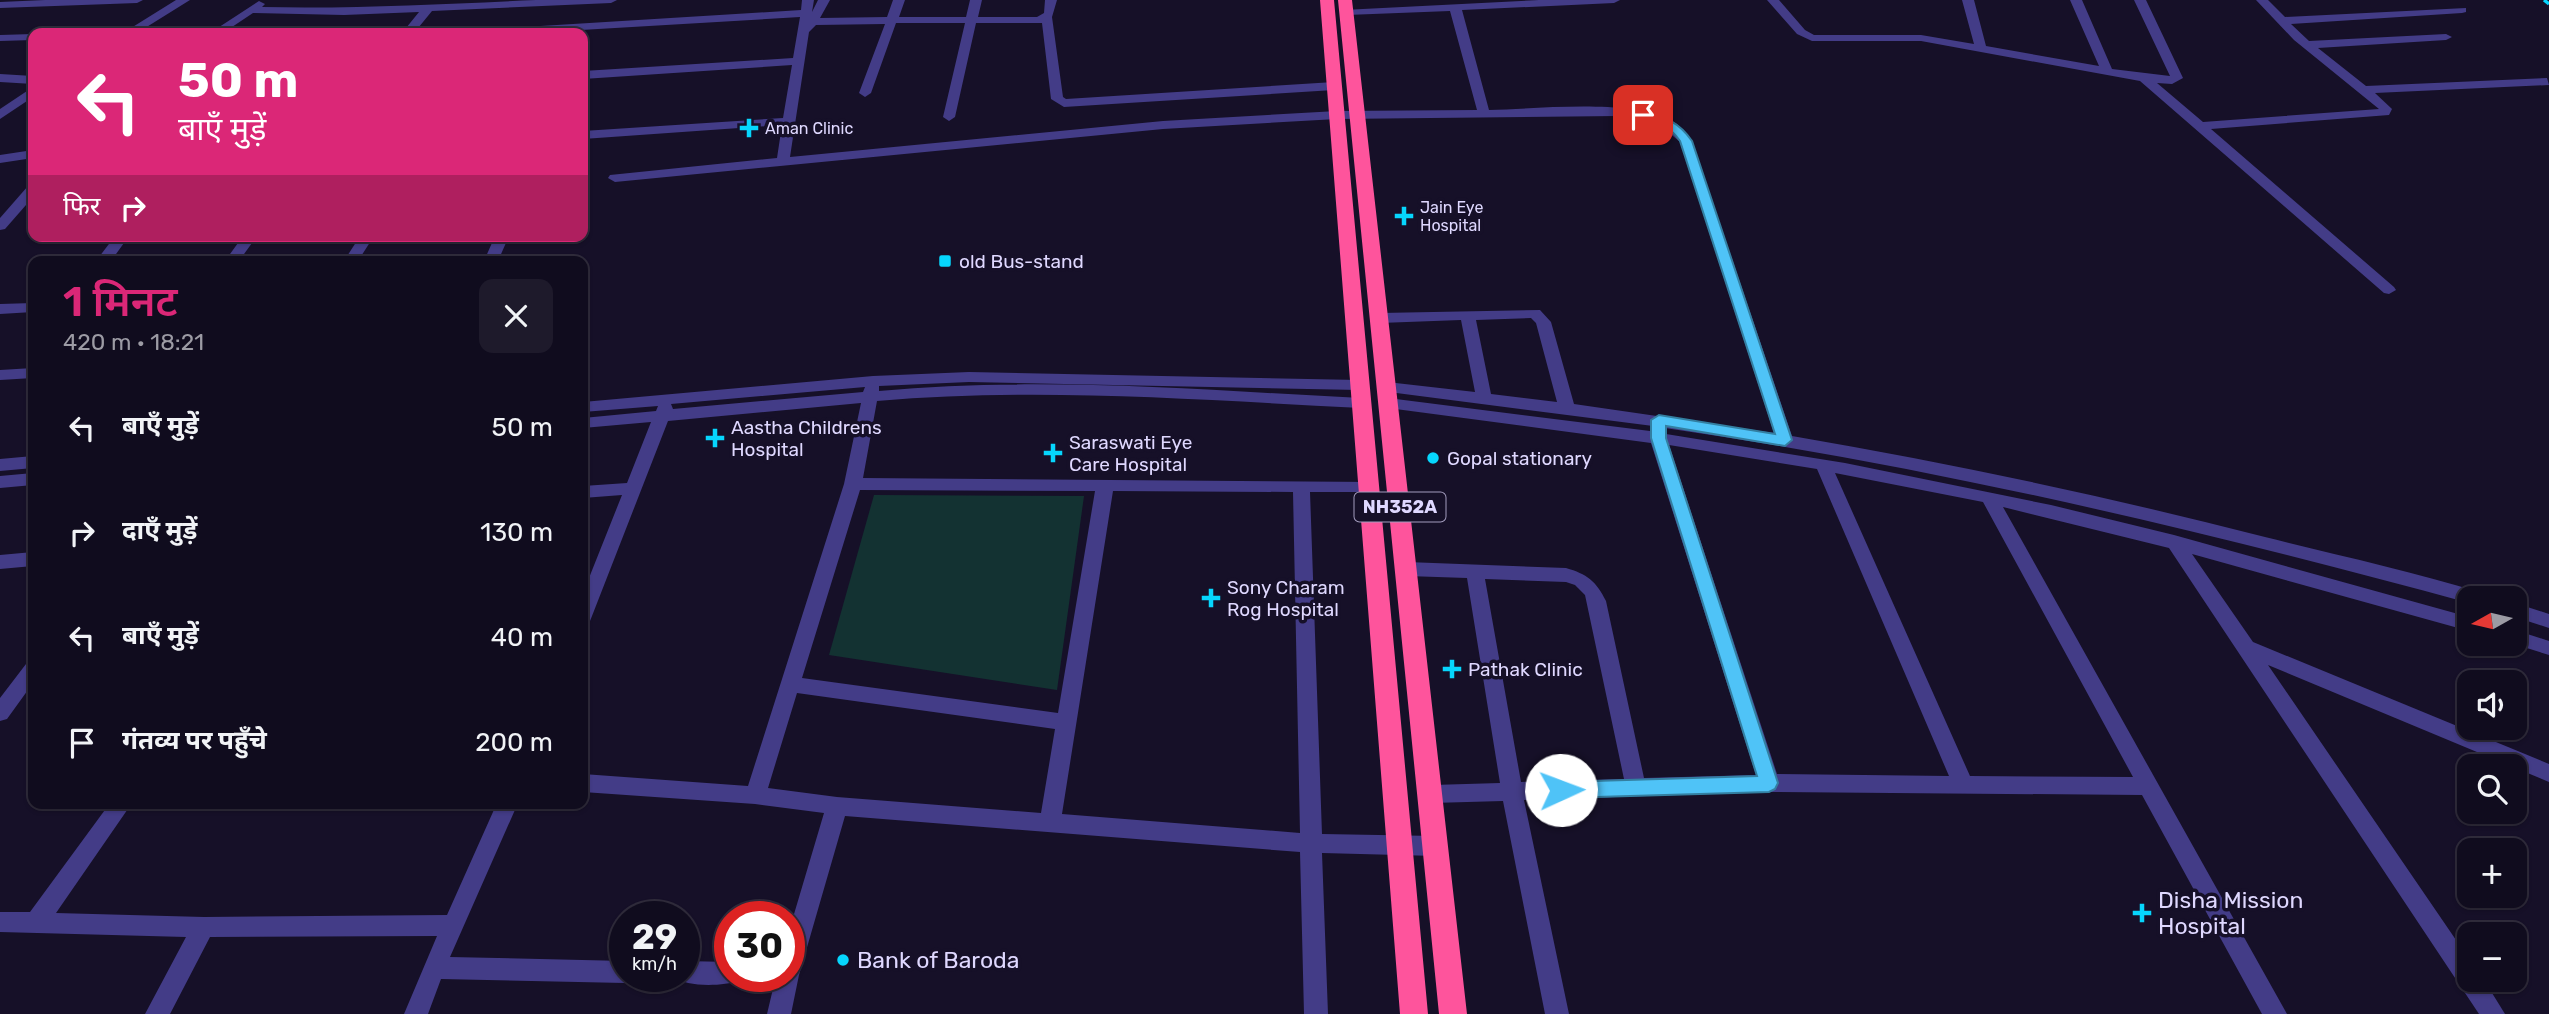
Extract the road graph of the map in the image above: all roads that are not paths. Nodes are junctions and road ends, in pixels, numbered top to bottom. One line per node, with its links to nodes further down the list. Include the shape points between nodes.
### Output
1 (138, 0): 18 (street)
2 (184, 0): 30 (street)
3 (264, 0): 22 (street)
4 (354, 0): 24 (street)
5 (611, 0): 17 (street)
6 (824, 0): 25 (street)
7 (899, 0): 27 (street)
8 (976, 0): 28 (street)
9 (1051, 0): 26 (street)
10 (1327, 0): 47 (highway, NH352A)
11 (1614, 0): 21 (street)
12 (1773, 0): 39 (street, via 1812,38 1909,37)
13 (1968, 0): 39 (street)
14 (2076, 0): 41 (street)
15 (2140, 0): 44 (street, via 2177,78)
16 (2262, 0): 29 (street)
17 (529, 3): 19 (street); 33 (street)
18 (0, 5)
19 (431, 5): 24 (street); 32 (street)
20 (1346, 6): 21 (street); 52 (highway, NH352A)
21 (1455, 7): 51 (street)
22 (250, 10): 24 (street); 31 (street)
23 (2462, 10): 29 (street)
24 (344, 12)
25 (809, 12): 27 (street); 34 (street); 40 (street)
26 (1046, 18): 28 (street); 47 (street, via 1057,99 1064,103)
27 (892, 20): 28 (street); 49 (street)
28 (971, 20): 55 (street)
29 (2280, 21): 38 (street)
30 (137, 28)
31 (223, 28)
32 (412, 28)
33 (513, 28)
34 (581, 28)
35 (28, 37): 37 (street)
36 (2446, 37): 38 (street)
37 (0, 38)
38 (2307, 45): 48 (street)
39 (1981, 48): 41 (street)
40 (797, 61): 42 (street); 56 (street)
41 (2106, 69): 44 (street)
42 (588, 75)
43 (0, 78): 45 (street)
44 (2144, 78): 57 (street)
45 (28, 80)
46 (2546, 82): 48 (street)
47 (1334, 86): 54 (highway, NH352A)
48 (2363, 90): 57 (street, via 2385,112)
49 (865, 93)
50 (28, 95): 53 (street)
51 (1484, 113): 52 (street); 84 (street, via 1618,112 1661,119 1678,130 1686,141)
52 (1358, 114): 54 (street); 72 (highway, NH352A)
53 (0, 115)
54 (1336, 115): 61 (street, via 1163,125); 76 (highway, NH352A)
55 (949, 117)
56 (789, 121): 58 (street); 61 (street)
57 (2201, 126): 68 (street)
58 (588, 135)
59 (28, 155): 60 (street)
60 (0, 159)
61 (783, 160): 62 (street)
62 (615, 178)
63 (28, 194): 65 (street)
64 (28, 216): 65 (street)
65 (3, 220)
66 (117, 242): 67 (street)
67 (107, 256)
68 (2389, 290)
69 (28, 307): 70 (street)
70 (0, 309)
71 (1468, 315): 72 (street); 78 (street); 81 (street, via 1540,316)
72 (1380, 318): 77 (highway, NH352A)
73 (28, 373): 74 (street)
74 (0, 375)
75 (872, 389): 76 (street); 80 (street); 90 (street)
76 (1360, 394): 93 (highway, NH352A)
77 (1388, 395): 78 (street); 83 (street); 101 (highway, NH352A)
78 (1483, 398): 81 (street)
79 (588, 407): 80 (street)
80 (666, 407): 82 (street); 94 (street)
81 (1567, 408): 83 (street)
82 (588, 422)
83 (1658, 429): 84 (street); 87 (street); 118 (street)
84 (1785, 440): 98 (street, via 2008,482)
85 (28, 462): 86 (street)
86 (0, 465)
87 (1824, 466): 96 (street); 119 (street)
88 (28, 479): 89 (street)
89 (0, 482)
90 (853, 484): 91 (street); 113 (street)
91 (1105, 485): 92 (street); 115 (street)
92 (1301, 486): 93 (street); 129 (street)
93 (1368, 486): 130 (highway, NH352A)
94 (635, 488): 95 (street); 105 (street)
95 (588, 492)
96 (1989, 498): 97 (street); 120 (street)
97 (2174, 541): 103 (street); 110 (street)
98 (2314, 554): 103 (street); 104 (street)
99 (28, 559): 100 (street)
100 (0, 562)
101 (1407, 569): 102 (street); 123 (highway, NH352A)
102 (1475, 572): 121 (street, via 1566,575 1582,578 1590,587 1597,601); 122 (street)
103 (2320, 582): 107 (street)
104 (2457, 593)
105 (588, 604)
106 (2527, 614): 108 (street)
107 (2457, 621)
108 (2549, 621)
109 (2527, 641): 111 (street)
110 (2247, 648): 116 (street); 137 (street)
111 (2549, 648)
112 (28, 676): 114 (street)
113 (790, 684): 115 (street); 124 (street)
114 (0, 713)
115 (1067, 722): 128 (street)
116 (2549, 773)
117 (588, 783): 124 (street)
118 (1769, 783): 119 (street); 121 (street)
119 (1964, 786): 120 (street)
120 (2150, 786): 149 (street)
121 (1636, 788): 122 (street)
122 (1512, 791): 123 (street); 148 (street)
123 (1432, 794): 131 (highway, NH352A)
124 (755, 795): 125 (street)
125 (836, 806): 128 (street); 132 (street)
126 (118, 809): 134 (street)
127 (505, 809): 135 (street)
128 (1050, 824): 129 (street)
129 (1310, 843): 130 (street); 145 (street)
130 (1399, 845): 131 (street); 146 (highway, NH352A)
131 (1436, 846): 147 (highway, NH352A)
132 (805, 915)
133 (0, 922): 134 (street)
134 (36, 922): 136 (street)
135 (455, 925): 136 (street); 138 (street)
136 (204, 926): 142 (street)
137 (2457, 960)
138 (434, 968): 139 (street); 143 (street)
139 (609, 971)
140 (784, 992): 144 (street)
141 (2479, 992): 150 (street)
142 (157, 1014)
143 (416, 1014)
144 (779, 1014)
145 (1316, 1014)
146 (1414, 1014)
147 (1453, 1014)
148 (1557, 1014)
149 (2275, 1014)
150 (2493, 1014)

